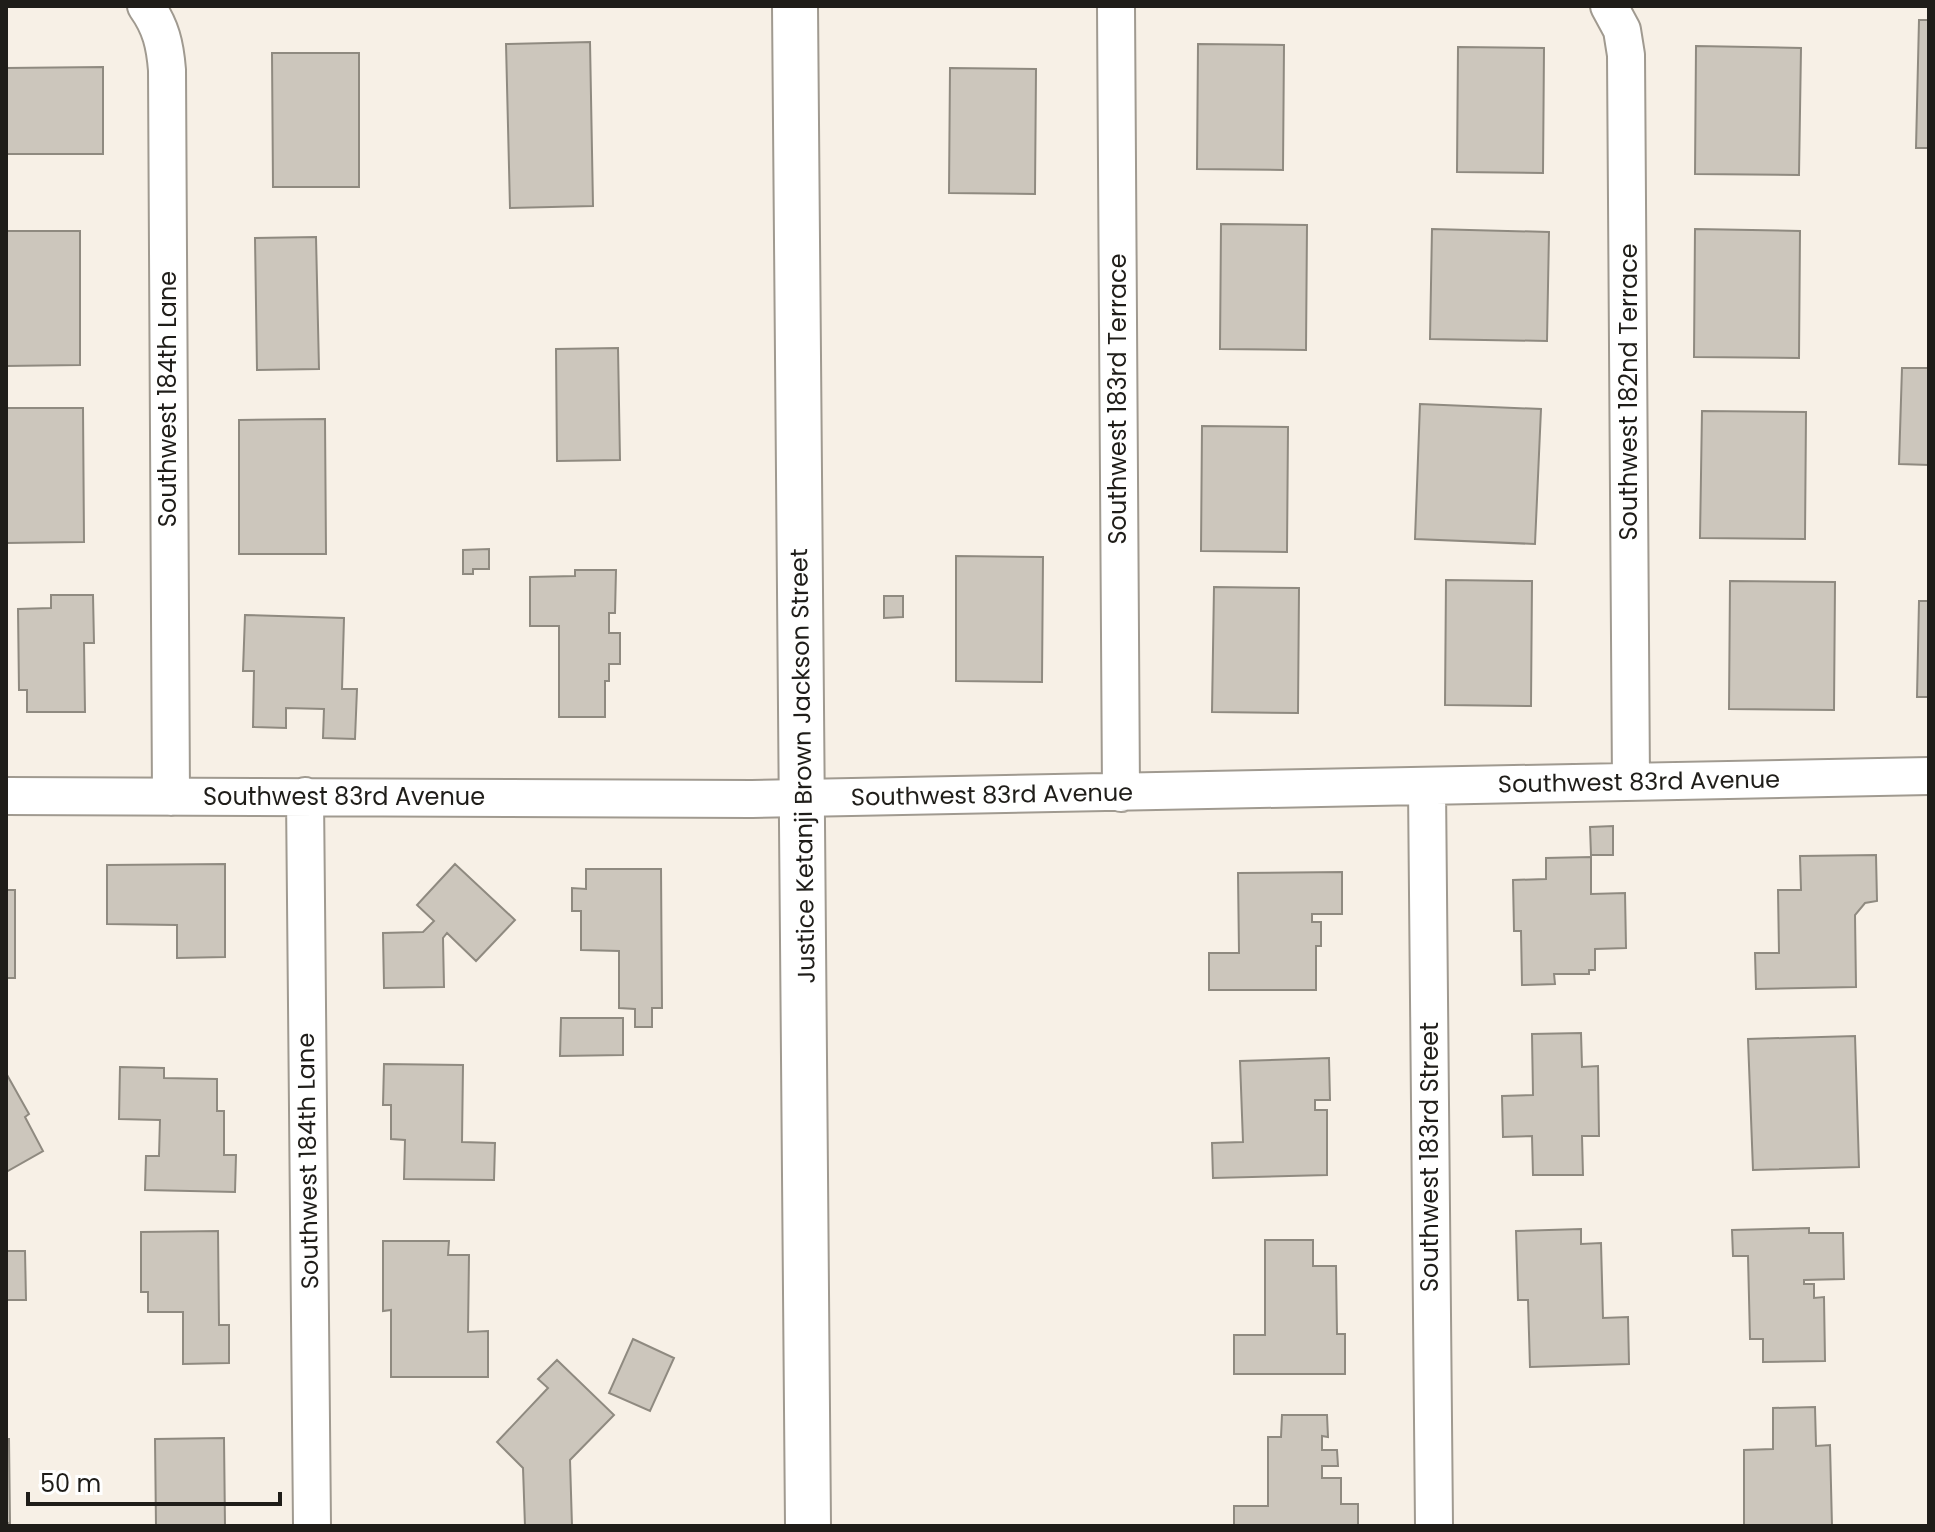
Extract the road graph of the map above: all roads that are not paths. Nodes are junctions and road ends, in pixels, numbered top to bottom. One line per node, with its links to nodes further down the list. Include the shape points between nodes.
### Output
1 (146, 6): 11 (street, Southwest 184th Lane, via 163,37 167,70)
2 (795, 6): 12 (main road, Justice Ketanji Brown Jackson Street)
3 (1116, 6): 8 (street, Southwest 183rd Terrace)
4 (1609, 6): 6 (street, Southwest 182nd Terrace, via 1622,30 1626,55)
5 (1929, 776): 6 (street, Southwest 83rd Avenue)
6 (1631, 782): 7 (street, Southwest 83rd Avenue)
7 (1427, 787): 8 (street, Southwest 83rd Avenue); 15 (street, Southwest 183rd Street)
8 (1121, 793): 12 (street, Southwest 83rd Avenue)
9 (6, 796): 11 (street, Southwest 83rd Avenue)
10 (305, 796): 11 (street, Southwest 83rd Avenue); 12 (street, Southwest 83rd Avenue); 13 (street, Southwest 184th Lane)
11 (171, 797)
12 (804, 798): 14 (main road, Justice Ketanji Brown Jackson Street)
13 (312, 1526)
14 (808, 1526)
15 (1434, 1526)

